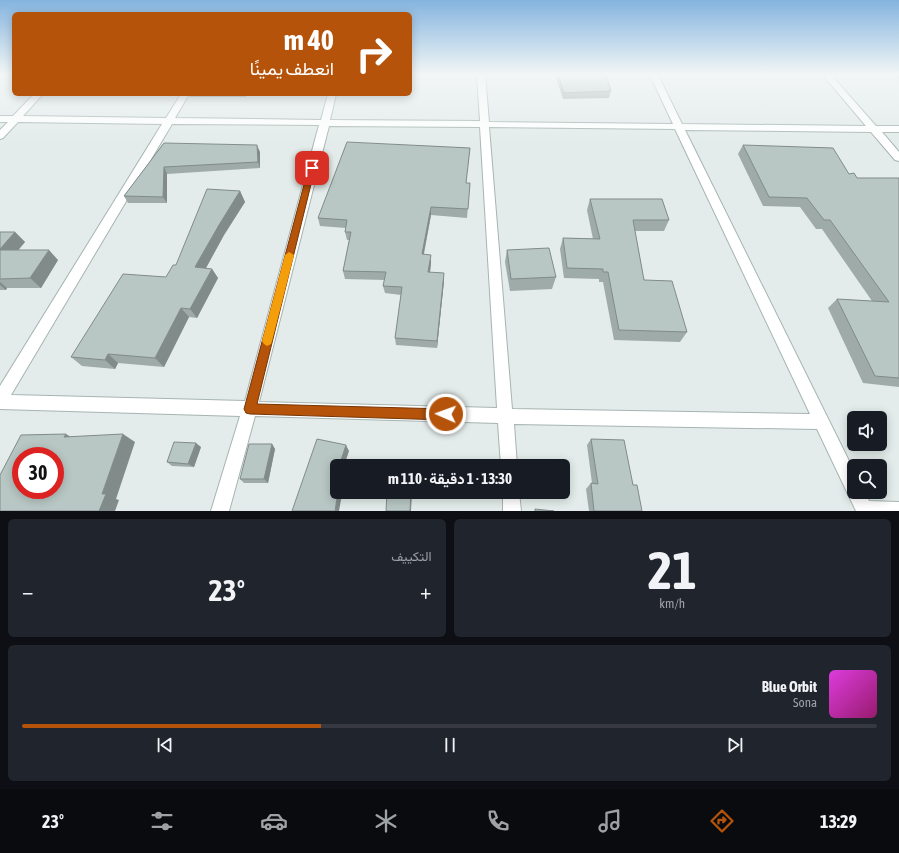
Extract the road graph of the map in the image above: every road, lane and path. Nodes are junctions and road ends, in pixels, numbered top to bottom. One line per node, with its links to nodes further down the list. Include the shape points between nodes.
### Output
1 (35, 99): 8 (street)
2 (182, 99): 9 (street)
3 (330, 99): 10 (street)
4 (482, 99): 11 (street)
5 (665, 99): 12 (street)
6 (848, 99): 13 (street)
7 (0, 119): 8 (street)
8 (16, 119): 9 (street); 15 (street)
9 (169, 120): 10 (street); 17 (street)
10 (323, 123): 11 (street); 18 (street)
11 (484, 124): 12 (street); 19 (street)
12 (678, 126): 13 (street); 20 (street)
13 (874, 128): 14 (street); 16 (street)
14 (899, 129)
15 (0, 136)
16 (899, 158)
17 (0, 401): 18 (street)
18 (250, 409): 19 (street); 27 (street)
19 (506, 416): 20 (street); 21 (street)
20 (822, 422): 22 (street)
21 (509, 459)
22 (847, 474)
23 (511, 499): 28 (street)
24 (859, 499): 25 (street)
25 (864, 510): 26 (street)
26 (899, 510)
27 (220, 511)
28 (512, 511)

